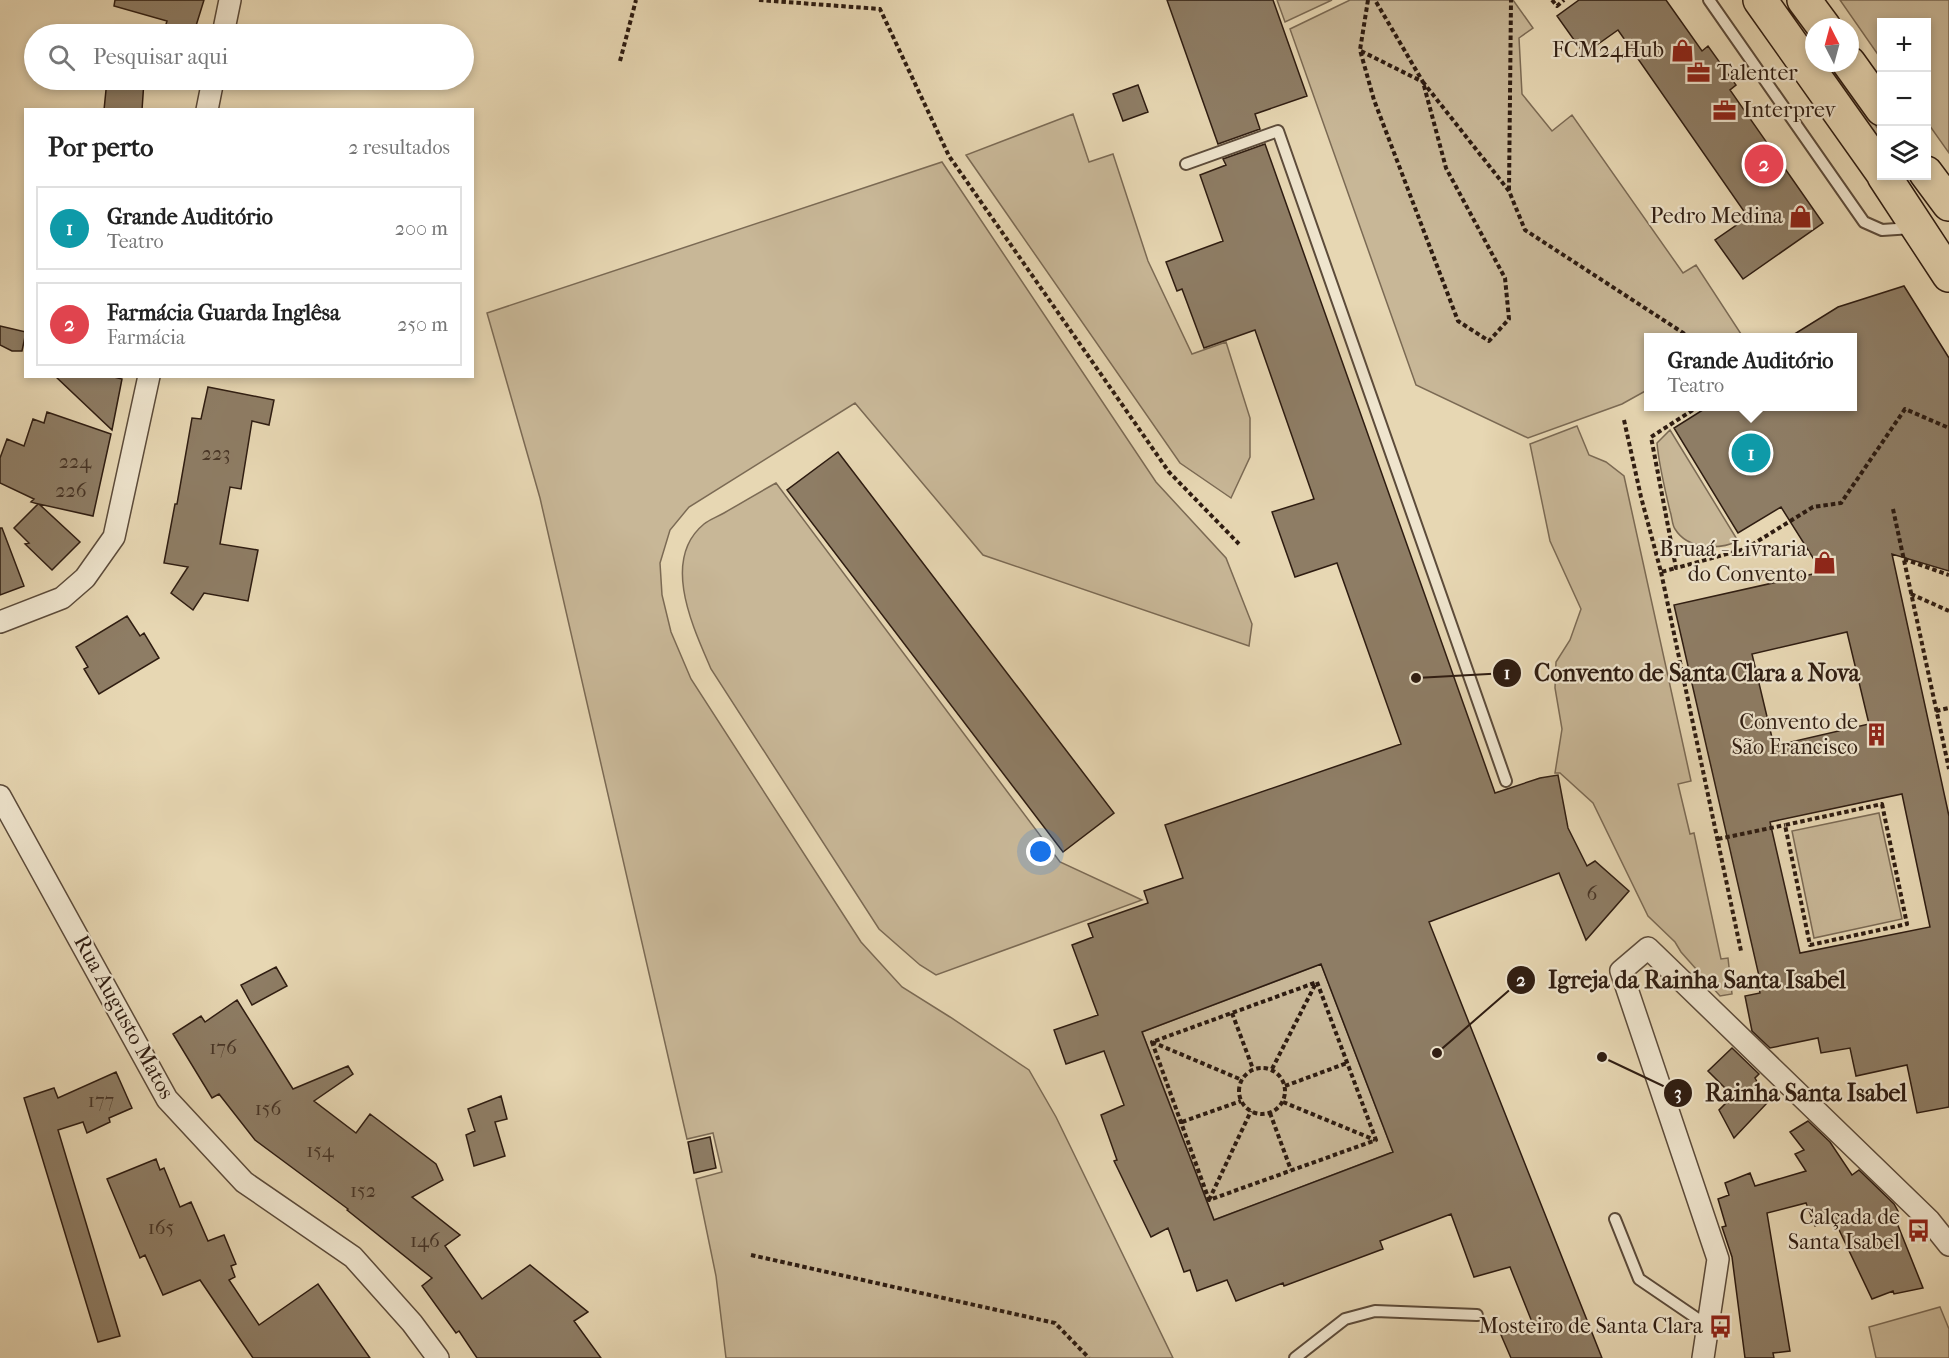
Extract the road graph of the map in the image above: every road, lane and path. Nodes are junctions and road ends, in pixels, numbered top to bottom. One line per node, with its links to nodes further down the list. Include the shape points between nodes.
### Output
1 (230, 0): 13 (street)
2 (636, 0): 15 (path)
3 (759, 0): 35 (path, via 880,9 949,156 1169,472)
4 (1368, 0): 14 (path)
5 (1375, 0): 17 (path)
6 (1510, 0): 25 (path)
7 (1552, 0): 8 (path, via 1557,6)
8 (1564, 0)
9 (1709, 0): 27 (lane, via 1864,222 1882,230)
10 (1760, 0): 22 (main road)
11 (1804, 0): 12 (main road)
12 (1817, 18)
13 (225, 24)
14 (1360, 50): 17 (path); 17 (path, via 1374,100 1458,321 1489,340 1509,319 1505,278 1446,168)
15 (620, 61)
16 (1855, 72): 19 (main road)
17 (1423, 82): 25 (path)
18 (211, 90): 20 (street)
19 (1877, 103)
20 (207, 108)
21 (1186, 164): 46 (lane, via 1278,131)
22 (1877, 166)
23 (1931, 179): 26 (main road)
24 (1887, 180): 27 (main road)
25 (1509, 191): 29 (path, via 1525,230)
26 (1949, 204)
27 (1919, 228): 28 (main road)
28 (1949, 275)
29 (1683, 333)
30 (148, 378): 42 (street, via 114,537 85,578 62,598)
31 (1691, 411): 37 (path, via 1651,436)
32 (1624, 420): 38 (path)
33 (1949, 428): 37 (path, via 1905,409 1841,503 1813,507 1745,549)
34 (1893, 509): 36 (path)
35 (1239, 544)
36 (1903, 559): 39 (path); 40 (path)
37 (1676, 568): 38 (path)
38 (1661, 572): 49 (path)
39 (1949, 575)
40 (1910, 594): 41 (path); 44 (path)
41 (1949, 611)
42 (0, 622)
43 (1949, 708): 44 (path)
44 (1936, 711): 45 (path)
45 (1949, 770)
46 (1506, 781)
47 (0, 796): 72 (street, Rua Augusto Matos, via 167,1099 244,1182 353,1257)
48 (1785, 825): 48 (path, via 1882,804 1907,924 1810,945); 49 (path)
49 (1718, 839): 50 (path)
50 (1741, 951)
51 (1317, 982): 52 (path); 54 (path); 56 (path)
52 (1232, 1013): 53 (path); 55 (path)
53 (1152, 1042): 57 (path); 63 (path)
54 (1347, 1063): 58 (path); 64 (path)
55 (1253, 1069): 56 (path); 57 (path)
56 (1272, 1069): 58 (path)
57 (1242, 1080): 59 (path)
58 (1285, 1086): 60 (path)
59 (1241, 1101): 61 (path); 63 (path)
60 (1283, 1102): 62 (path); 64 (path)
61 (1251, 1111): 62 (path); 66 (path)
62 (1270, 1113): 65 (path)
63 (1182, 1122): 66 (path)
64 (1376, 1140): 65 (path)
65 (1291, 1170): 66 (path)
66 (1209, 1200)
67 (1615, 1219): 71 (lane, via 1639,1279)
68 (1949, 1245): 71 (street, via 1929,1220 1648,948 1621,971 1718,1258)
69 (751, 1255): 73 (path, via 1055,1323)
70 (1477, 1316): 74 (lane, via 1375,1311 1345,1319)
71 (1708, 1326): 75 (street)
72 (438, 1358)
73 (1089, 1358)
74 (1295, 1358)
75 (1703, 1358)

